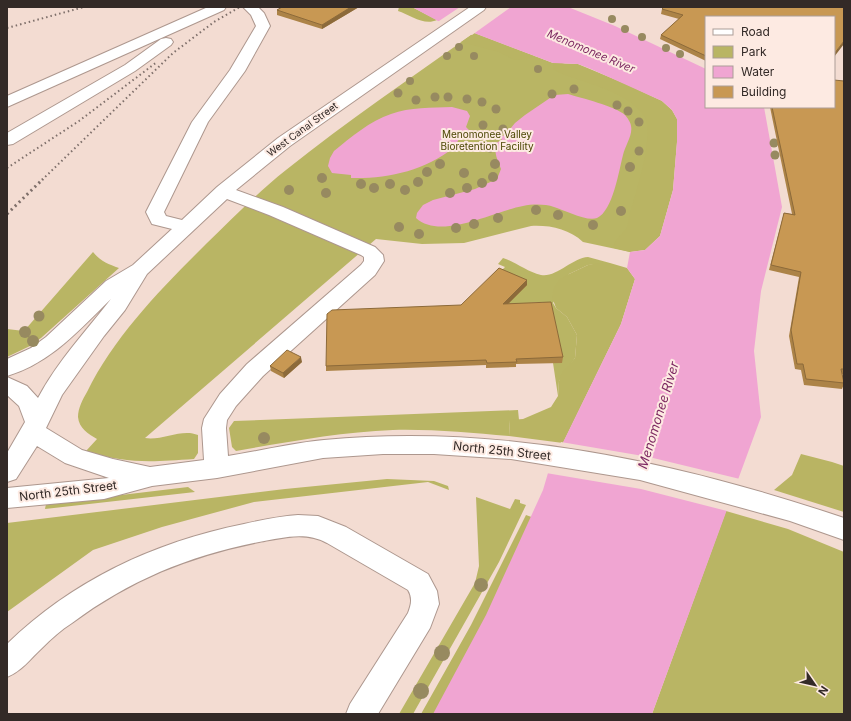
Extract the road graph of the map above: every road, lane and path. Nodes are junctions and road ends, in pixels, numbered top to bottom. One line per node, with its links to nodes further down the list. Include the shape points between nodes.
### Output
1 (219, 7): 4 (street)
2 (250, 7): 8 (street, via 257,13 263,26 236,72 200,122 155,212 159,220)
3 (479, 7): 7 (street, West Canal Street, via 284,142)
4 (191, 20): 5 (street); 6 (street, via 130,68)
5 (7, 102)
6 (7, 140)
7 (223, 192): 8 (street, West Canal Street); 13 (street, via 276,211 368,250 374,261 368,270 254,370 228,400 216,419 214,428)
8 (185, 227): 9 (street, West Canal Street)
9 (140, 270): 10 (street, West Canal Street, via 113,286 54,342 39,353); 12 (street, West Canal Street, via 118,305 73,361 53,391)
10 (7, 368)
11 (7, 385): 12 (street, via 24,395 34,412)
12 (35, 427): 14 (street, West Canal Street); 15 (street, North 25th Street, via 49,443 74,458 97,466)
13 (217, 468): 15 (street, North 25th Street); 17 (street, North 25th Street, via 323,450 364,446 434,445 511,450 640,470 792,511)
14 (7, 472)
15 (152, 476): 16 (street, North 25th Street, via 104,489)
16 (7, 498)
17 (844, 529)
18 (7, 663): 19 (street, via 64,612 89,594 132,571 166,556 241,535 310,525 338,536 418,582 425,591 425,604 420,619)
19 (361, 714)

